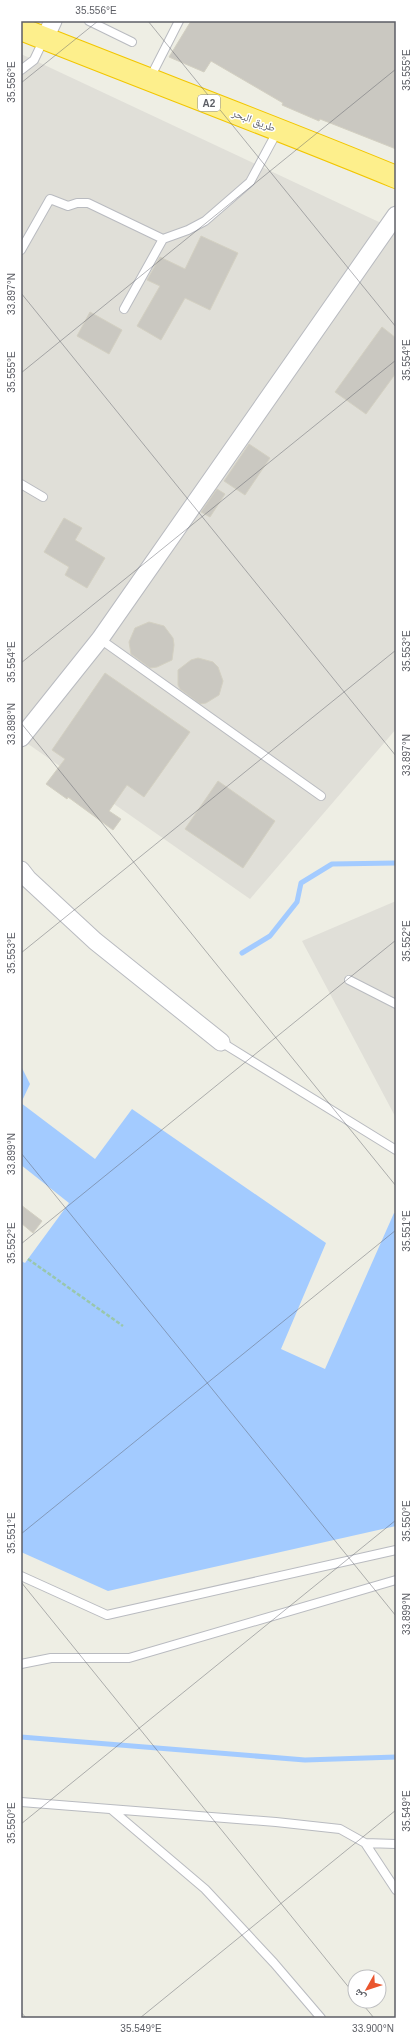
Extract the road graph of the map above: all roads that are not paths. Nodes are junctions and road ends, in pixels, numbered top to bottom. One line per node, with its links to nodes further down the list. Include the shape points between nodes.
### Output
1 (89, 21): 5 (lane)
2 (179, 21): 7 (lane)
3 (21, 29): 4 (highway, طريق البحر / A2)
4 (49, 30): 6 (lane, via 34,60); 7 (highway, طريق البحر / A2)
5 (132, 42)
6 (21, 70)
7 (148, 80): 8 (highway, طريق البحر / A2)
8 (278, 129): 9 (highway, طريق البحر / A2); 11 (lane, via 250,182 205,222)
9 (396, 177)
10 (396, 215): 16 (street)
11 (163, 239): 12 (lane, via 88,203 68,206 50,200); 13 (lane)
12 (21, 250)
13 (124, 309)
14 (21, 484): 15 (lane)
15 (42, 497)
16 (100, 639): 17 (street); 18 (lane)
17 (21, 738)
18 (321, 796)
19 (21, 870): 22 (street, via 95,941)
20 (349, 980): 21 (lane)
21 (396, 1004)
22 (221, 1042): 23 (lane)
23 (396, 1150)
24 (396, 1550): 25 (lane, via 107,1615)
25 (21, 1576)
26 (396, 1580): 27 (lane, via 129,1658 51,1658)
27 (21, 1664)
28 (21, 1802): 29 (lane)
29 (112, 1810): 30 (lane, via 340,1829); 33 (lane, via 205,1889)
30 (365, 1843): 31 (lane); 32 (lane)
31 (396, 1844)
32 (396, 1890)
33 (321, 2018)

